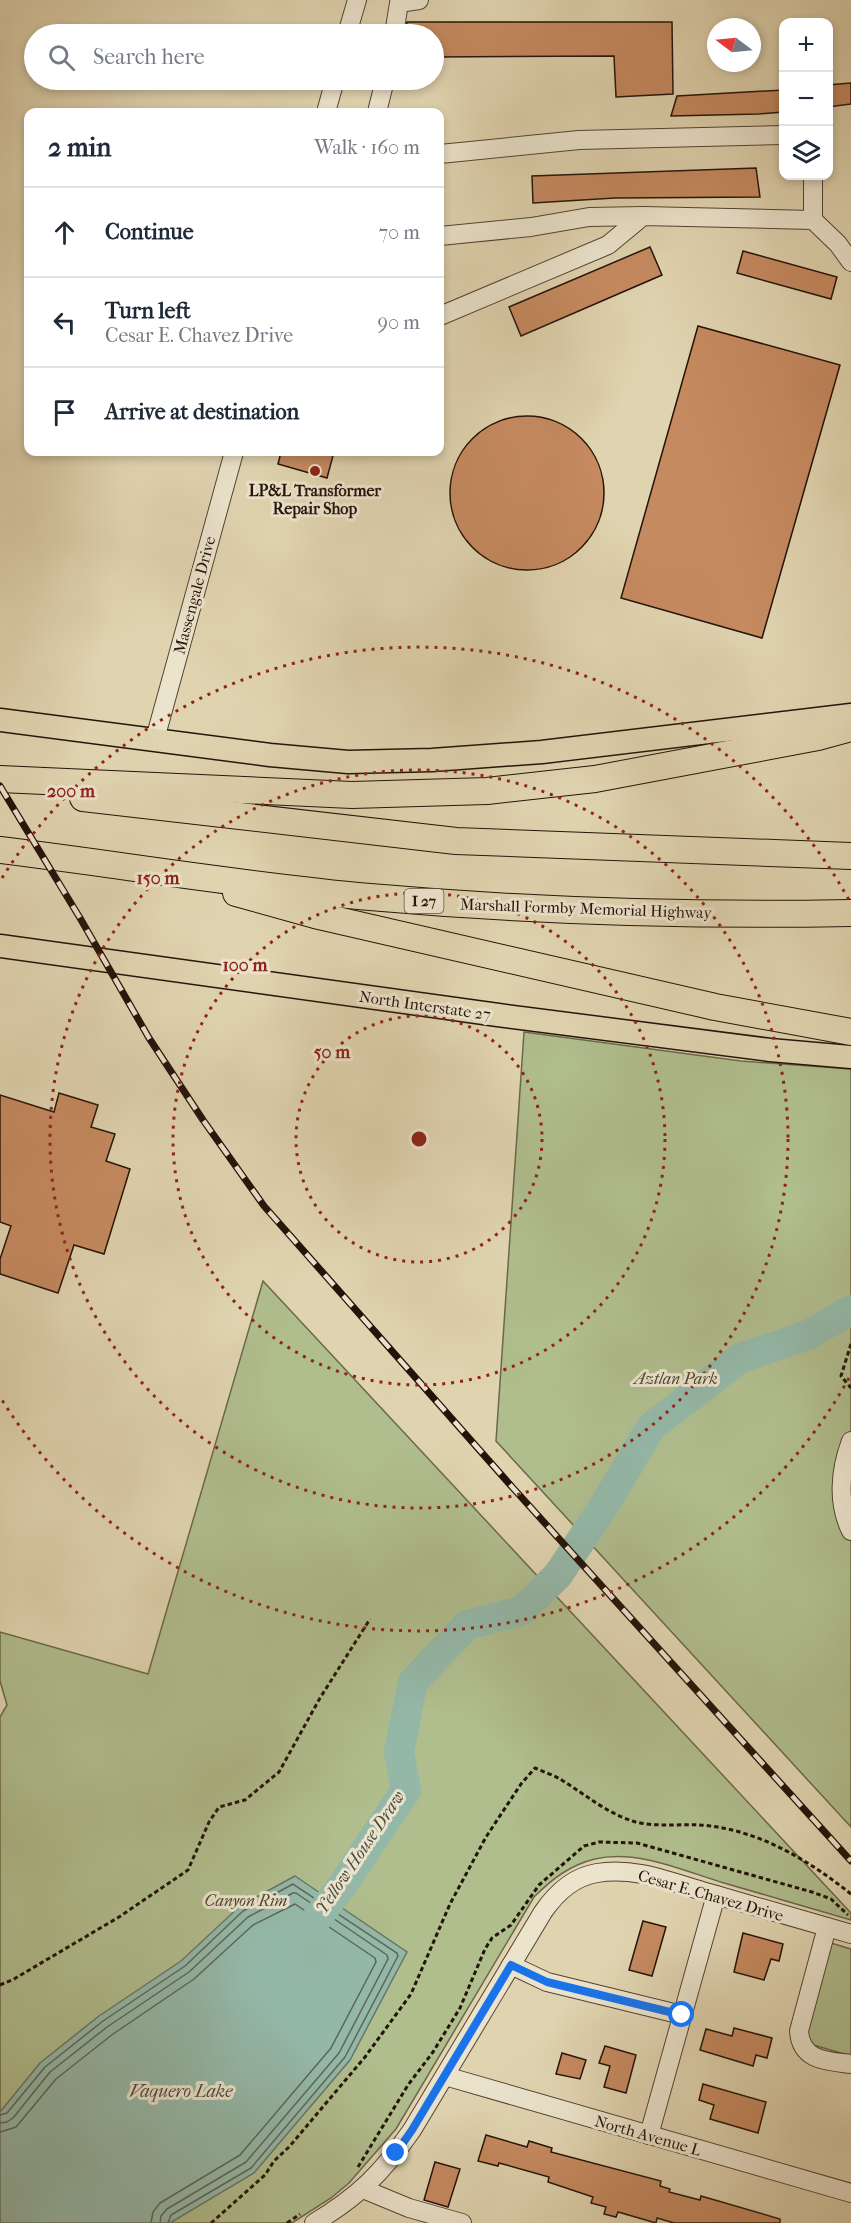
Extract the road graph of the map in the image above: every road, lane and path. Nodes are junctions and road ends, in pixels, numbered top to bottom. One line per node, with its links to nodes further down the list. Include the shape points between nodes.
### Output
1 (357, 0): 3 (street)
2 (419, 0): 4 (street, via 399,3)
3 (350, 24)
4 (396, 24)
5 (332, 90): 7 (street)
6 (382, 90): 8 (street)
7 (327, 108)
8 (378, 108)
9 (779, 135): 10 (street, via 579,140)
10 (444, 154)
11 (813, 180): 13 (street)
12 (643, 216): 13 (street); 14 (street, via 589,217); 16 (street, via 608,245)
13 (813, 220): 15 (street)
14 (444, 236)
15 (851, 262)
16 (444, 314)
17 (233, 456): 21 (street, Massengale Drive)
18 (851, 715): 21 (main road, via 542,752 432,760 348,762)
19 (0, 720): 21 (main road)
20 (851, 728): 22 (highway, via 594,779 487,791 352,795)
21 (155, 739)
22 (0, 779)
23 (0, 788): 25 (highway, via 456,841)
24 (0, 850): 26 (highway, Marshall Formby Memorial Highway / I 27)
25 (851, 856)
26 (173, 873): 27 (highway, Marshall Formby Memorial Highway / I 27, via 368,897 477,905 709,914); 29 (highway, via 315,915 715,1007)
27 (851, 913)
28 (0, 946): 30 (main road, North Interstate 27, via 584,1026)
29 (851, 1032)
30 (851, 1057)
31 (851, 1344): 32 (path, via 841,1376)
32 (851, 1388)
33 (851, 1441): 34 (street, via 841,1485)
34 (851, 1532)
35 (370, 1619): 41 (path, via 279,1772 245,1800 219,1807 188,1870 119,1917)
36 (851, 1894): 48 (path, via 823,1871 772,1843 700,1825 636,1822 535,1768 486,1837 450,1904 411,1994 365,2057 265,2175)
37 (716, 1895): 38 (street, Cesar E. Chavez Drive); 40 (street, Cesar E. Chavez Drive, via 645,1874 594,1873 574,1881 551,1900); 42 (street)
38 (827, 1927): 39 (street, Cesar E. Chavez Drive); 43 (street, via 799,2031 800,2041 808,2054)
39 (851, 1934)
40 (511, 1965): 42 (street, via 547,1982); 44 (street, Cesar E. Chavez Drive)
41 (0, 1985)
42 (682, 2015): 45 (street)
43 (851, 2064)
44 (444, 2076): 45 (street, North Avenue L); 46 (street, Cesar E. Chavez Drive, via 396,2153)
45 (649, 2135): 47 (street, North Avenue L)
46 (363, 2189): 49 (street, Cesar E. Chavez Drive); 50 (street, via 409,2208)
47 (851, 2193)
48 (211, 2223)
49 (314, 2223)
50 (462, 2223)

